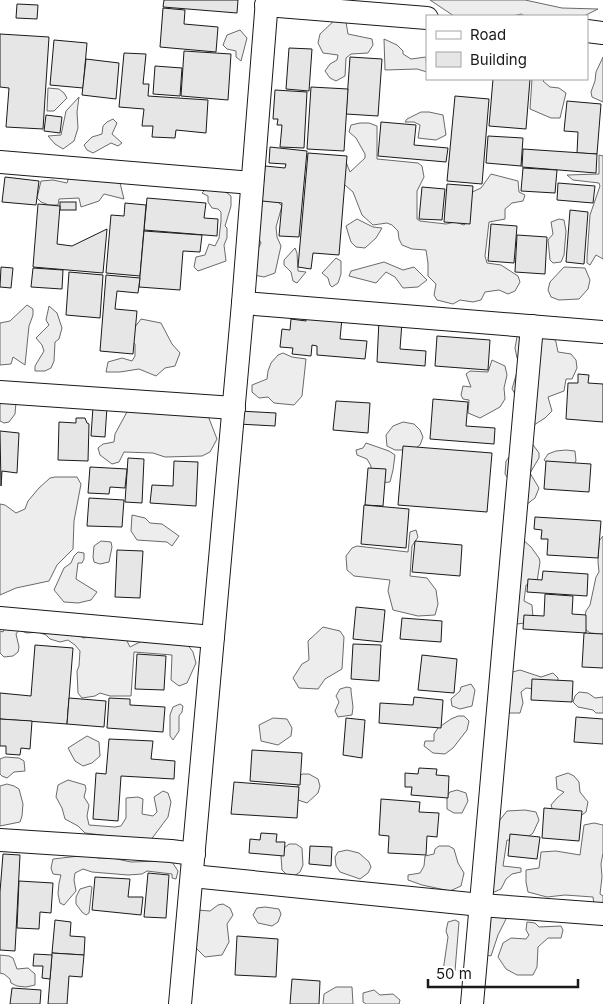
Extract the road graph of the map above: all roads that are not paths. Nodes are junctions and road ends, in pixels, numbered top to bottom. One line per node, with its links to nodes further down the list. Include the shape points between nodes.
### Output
1 (267, 3): 2 (street); 6 (street)
2 (426, 18)
3 (588, 32): 4 (street)
4 (603, 33)
5 (0, 162): 6 (street)
6 (252, 183): 7 (street)
7 (243, 303): 8 (street); 11 (street)
8 (532, 326): 9 (street); 17 (street)
9 (603, 332)
10 (0, 392): 11 (street)
11 (234, 408): 13 (street)
12 (0, 618): 13 (street)
13 (213, 637): 15 (street)
14 (0, 840): 15 (street)
15 (194, 854): 16 (street)
16 (192, 876): 17 (street); 19 (street)
17 (481, 905): 18 (street); 20 (street)
18 (603, 914)
19 (180, 1004)
20 (472, 1004)

